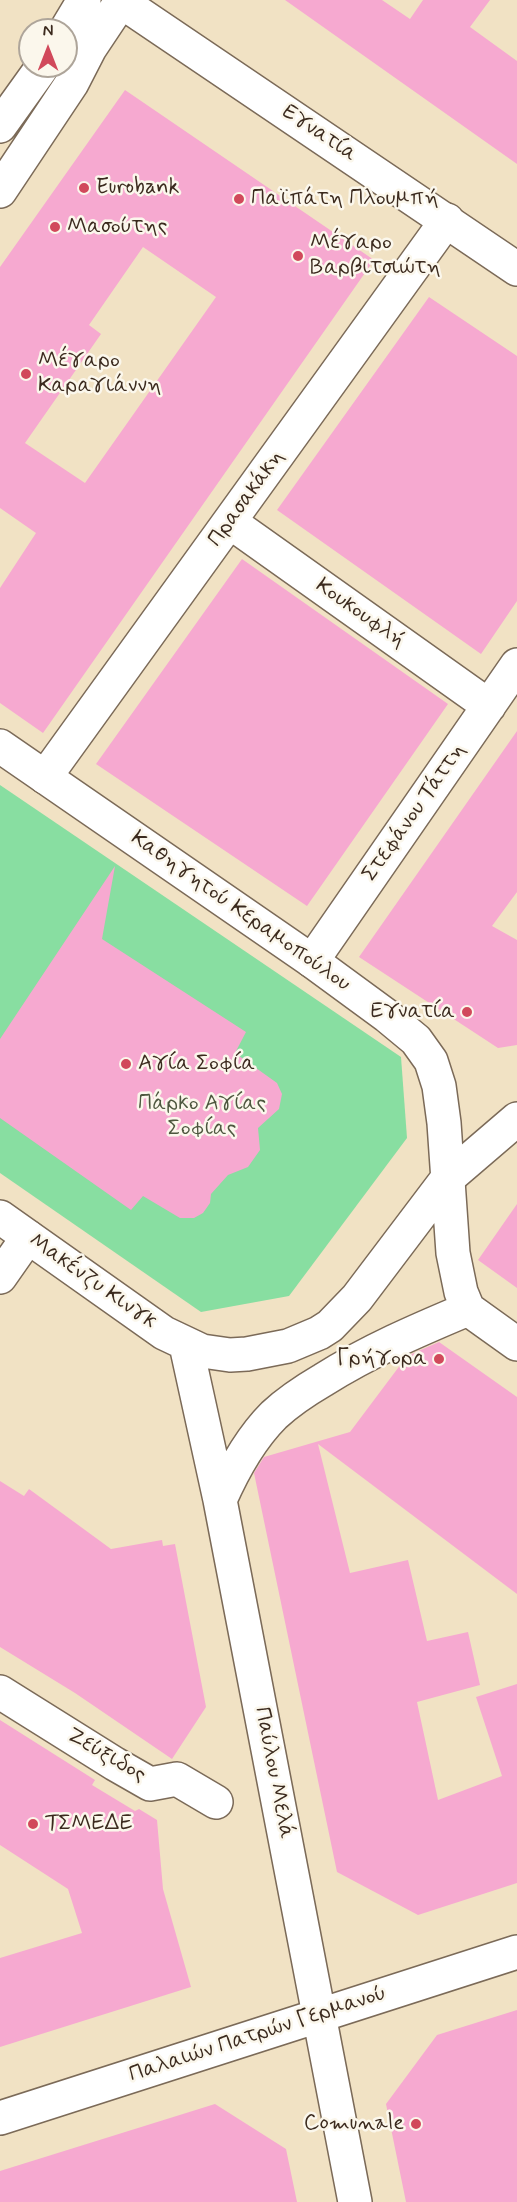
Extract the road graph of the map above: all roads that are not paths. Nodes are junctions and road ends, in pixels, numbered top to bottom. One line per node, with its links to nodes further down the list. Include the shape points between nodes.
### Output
1 (84, 0): 3 (main road)
2 (121, 0): 6 (main road, via 72,83); 7 (main road, Εγνατία)
3 (73, 18)
4 (34, 78): 5 (main road)
5 (0, 126)
6 (0, 191)
7 (447, 220): 8 (main road, Εγνατία); 9 (main road, Πρασακάκη)
8 (517, 269)
9 (230, 522): 11 (main road, Κουκουφλή); 13 (main road, Πρασακάκη)
10 (517, 665): 11 (main road, Στεφάνου Τάττη)
11 (489, 706): 14 (main road, Στεφάνου Τάττη)
12 (0, 746): 13 (main road, Καθηγητού Κεραμοπούλου)
13 (45, 777): 14 (main road, Καθηγητού Κεραμοπούλου)
14 (312, 961): 16 (main road, Καθηγητού Κεραμοπούλου, via 404,1029 430,1060 441,1098)
15 (517, 1119): 16 (main road, Μακένζυ Κινγκ)
16 (447, 1179): 20 (main road, Καθηγητού Κεραμοπούλου, via 457,1277); 22 (main road, Μακένζυ Κινγκ, via 357,1298 319,1333 281,1348 247,1354 216,1353)
17 (0, 1217): 18 (main road, Μακένζυ Κινγκ)
18 (28, 1237): 19 (main road); 22 (main road, Μακένζυ Κινγκ)
19 (0, 1277)
20 (468, 1309): 21 (main road); 23 (main road, via 362,1357 285,1405 247,1448)
21 (517, 1344)
22 (186, 1345): 23 (main road, Παύλου Μελά)
23 (220, 1500): 27 (main road, Παύλου Μελά)
24 (0, 1692): 25 (main road, Ζεύξιδος, via 150,1784 177,1779)
25 (216, 1802)
26 (517, 1953): 27 (main road, Παλαιών Πατρών Γερμανού)
27 (320, 2016): 28 (main road, Παλαιών Πατρών Γερμανού); 29 (main road, Παύλου Μελά)
28 (0, 2118)
29 (355, 2202)

